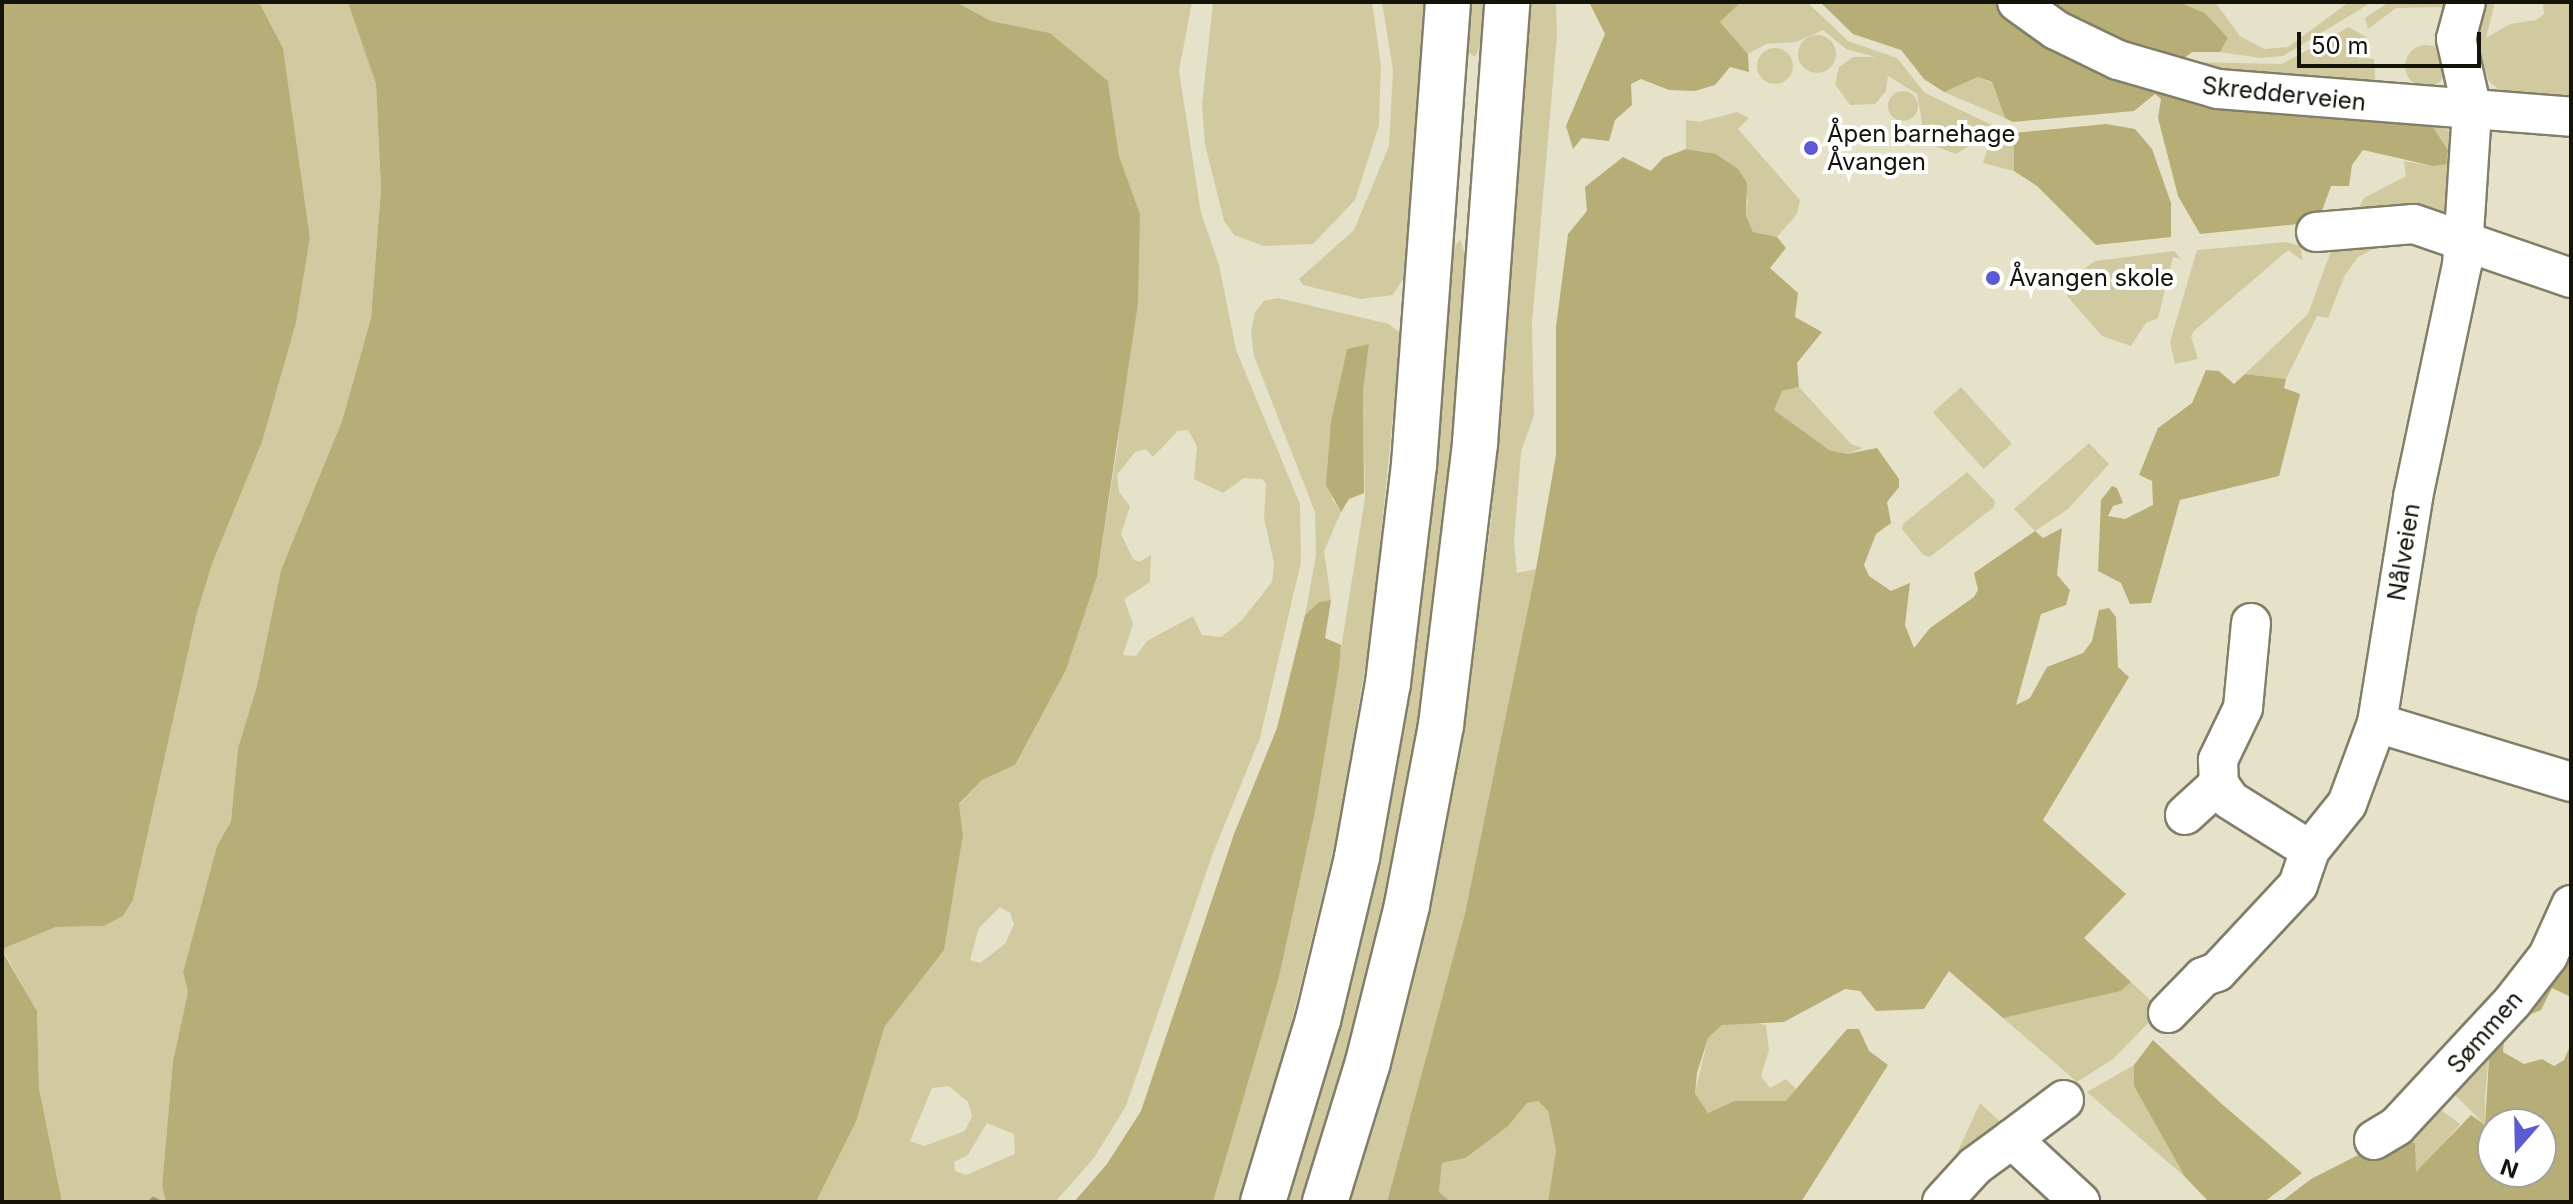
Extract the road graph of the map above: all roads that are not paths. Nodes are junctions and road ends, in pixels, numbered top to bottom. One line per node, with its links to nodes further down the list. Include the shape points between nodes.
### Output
1 (1448, 2): 21 (highway, via 1414,465 1388,683 1357,857 1322,1005)
2 (1507, 2): 22 (highway, via 1475,443 1441,725 1407,905 1368,1062)
3 (2017, 2): 5 (street, Skredderveien, via 2091,48 2181,81 2286,97)
4 (2466, 2): 5 (street, Nålveien, via 2456,39)
5 (2472, 110): 6 (street, Skredderveien); 8 (street, Nålveien)
6 (2571, 117)
7 (2316, 232): 8 (street, via 2414,224)
8 (2464, 239): 9 (street); 11 (street, Nålveien, via 2454,319 2413,497)
9 (2571, 278)
10 (2251, 623): 13 (street, via 2243,708 2218,760)
11 (2377, 723): 12 (street); 15 (street, Nålveien, via 2347,804)
12 (2571, 782)
13 (2219, 784): 14 (street); 15 (street, via 2230,800)
14 (2185, 815)
15 (2310, 850): 17 (street, Nålveien, via 2298,885 2217,972 2203,977)
16 (2571, 905): 20 (street, Sømmen, via 2548,956 2513,1001 2397,1126)
17 (2168, 1013)
18 (2064, 1100): 19 (street)
19 (2012, 1139): 23 (street, via 1975,1166); 24 (street)
20 (2374, 1140)
21 (1263, 1202)
22 (1325, 1202)
23 (1942, 1202)
24 (2080, 1202)

